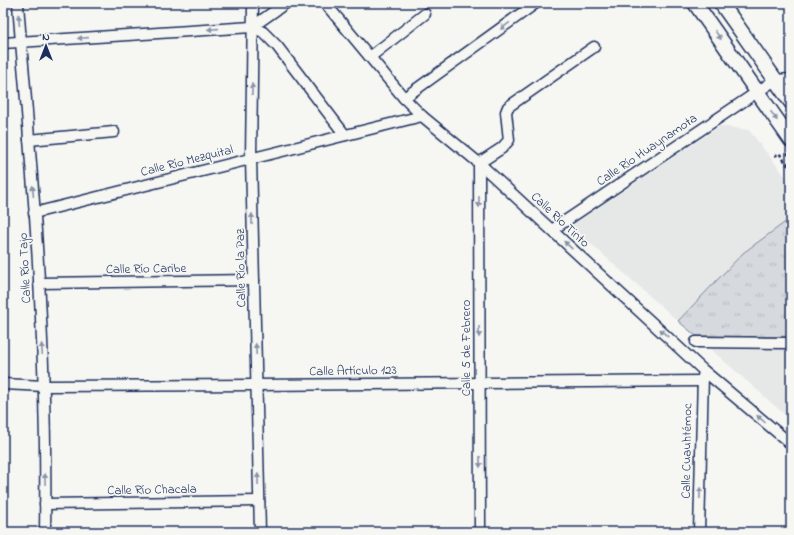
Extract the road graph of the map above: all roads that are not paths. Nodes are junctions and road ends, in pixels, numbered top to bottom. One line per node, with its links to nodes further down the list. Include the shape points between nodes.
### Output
1 (18, 3): 10 (street, Calle Río Tajo, one-way to 1)
2 (253, 3): 9 (street, Calle Río la Paz)
3 (286, 3): 9 (street)
4 (325, 3): 13 (street, Calle Río Tinto)
5 (536, 3): 17 (street, one-way to 17)
6 (695, 3): 16 (main road, one-way to 16)
7 (721, 3): 15 (main road)
8 (425, 14): 13 (street)
9 (252, 27): 10 (street, one-way to 10); 21 (street, via 263,32 277,46); 24 (street, Calle Río la Paz, one-way to 9)
10 (20, 42): 11 (street); 22 (street, Calle Río Tajo)
11 (3, 43)
12 (594, 47): 25 (street, via 508,107 506,112 509,140 502,148)
13 (370, 57): 17 (street, Calle Río Tinto)
14 (791, 79): 15 (street)
15 (775, 80): 16 (street, Calle Río Huaynamota); 18 (main road)
16 (757, 92): 23 (main road, one-way to 23); 27 (street, Calle Río Huaynamota)
17 (404, 98): 19 (street, Calle Río Tinto)
18 (791, 102)
19 (422, 116): 21 (street, Calle Río Mezquital); 25 (street, Calle Río Tinto)
20 (114, 132): 22 (street)
21 (345, 135): 24 (street, Calle Río Mezquital)
22 (30, 140): 26 (street, Calle Río Tajo, one-way to 22)
23 (791, 140)
24 (251, 158): 26 (street, Calle Río Mezquital); 28 (street, Calle Río la Paz, one-way to 24)
25 (479, 163): 27 (street, Calle Río Tinto); 34 (street, Calle 5 de Febrero, one-way to 34)
26 (34, 213): 29 (street, Calle Río Tajo)
27 (552, 230): 32 (street, Calle Río Tinto, one-way to 27)
28 (254, 280): 29 (street, Calle Río Caribe); 36 (street, Calle Río la Paz, one-way to 28)
29 (39, 283): 37 (street, Calle Río Tajo, one-way to 29)
30 (696, 342): 31 (street)
31 (791, 343)
32 (704, 370): 33 (street, Calle Cuauhtémoc); 38 (street, Calle Río Tinto, one-way to 32)
33 (702, 381): 34 (street, Calle Artículo 123); 44 (street, Calle Cuauhtémoc, one-way to 33)
34 (479, 383): 36 (street, Calle Artículo 123); 43 (street, Calle 5 de Febrero, one-way to 43)
35 (3, 384): 37 (street, Calle Artículo 123)
36 (257, 385): 37 (street, Calle Artículo 123); 39 (street, Calle Río la Paz, one-way to 36)
37 (44, 386): 40 (street, Calle Río Tajo, one-way to 37)
38 (791, 444)
39 (259, 501): 40 (street, Calle Río Chacala); 42 (street, Calle Río la Paz)
40 (45, 504): 41 (street, Calle Río Tajo)
41 (45, 532)
42 (260, 532)
43 (480, 532)
44 (699, 532)

